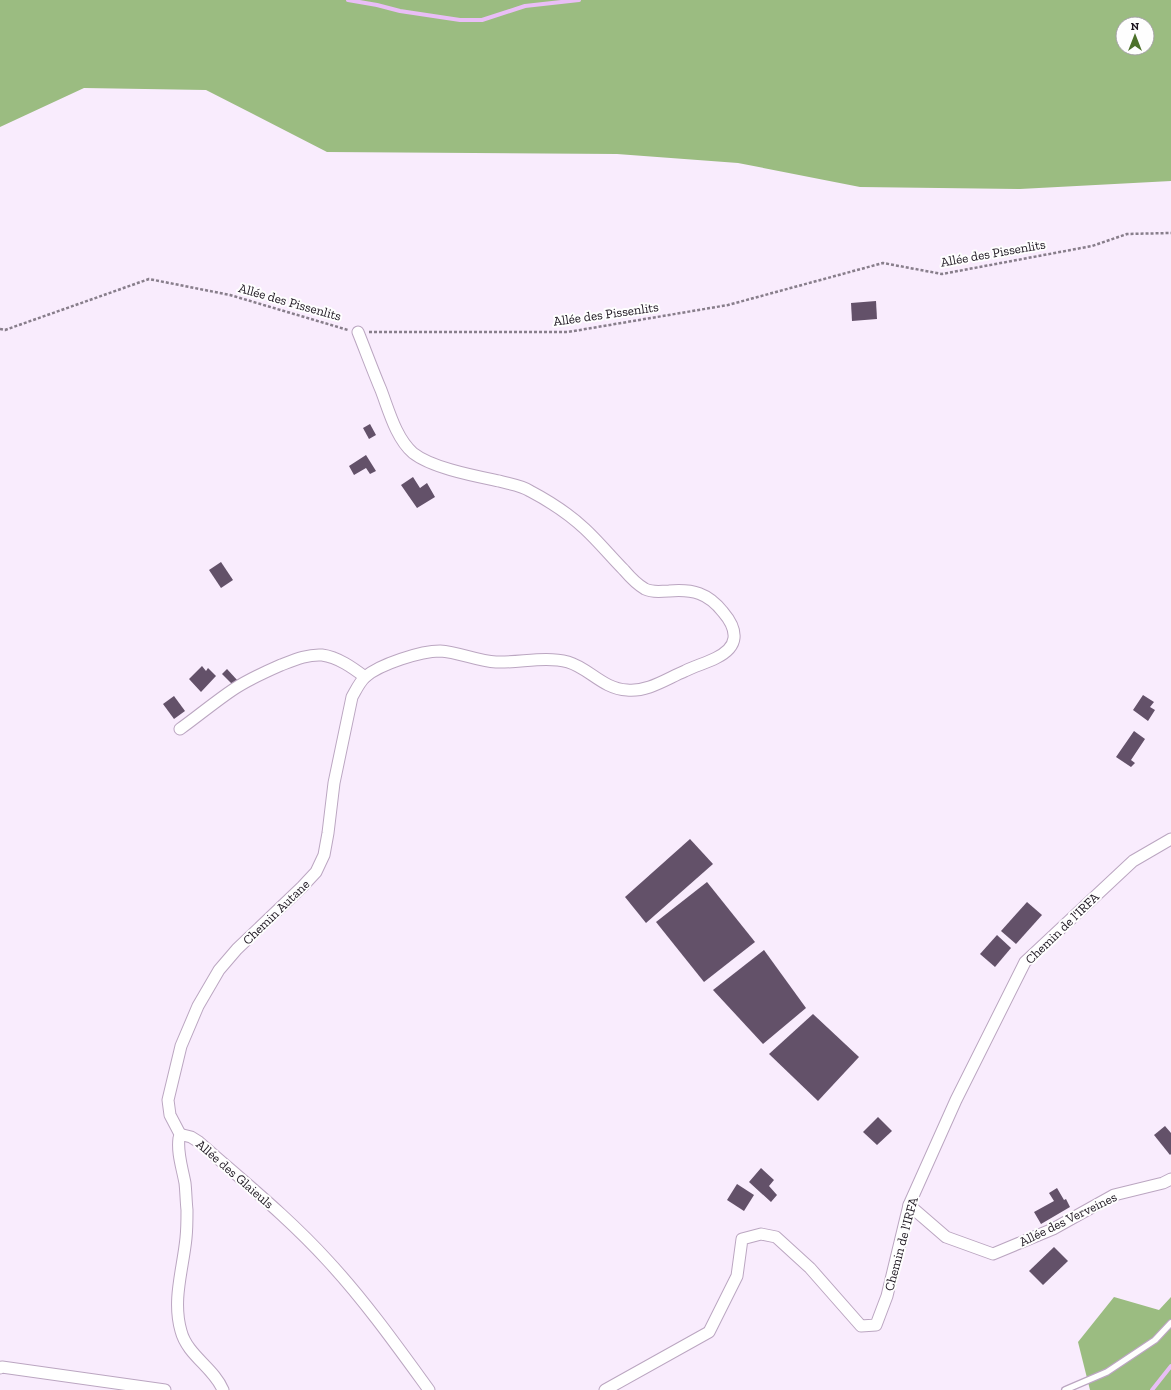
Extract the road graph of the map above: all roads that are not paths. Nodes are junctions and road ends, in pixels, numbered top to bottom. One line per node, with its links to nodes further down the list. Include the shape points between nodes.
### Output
1 (358, 332): 2 (street, via 391,418 403,441 414,454 460,473 529,490 584,528 644,589 655,592 686,590 699,592 708,598 729,620 734,639 731,647 716,658 663,682 630,691 615,689 561,660 494,662 441,651 409,657)
2 (365, 677): 3 (street, via 336,659 323,655 292,660 234,689); 5 (street, Chemin Autane, via 352,697 334,783 324,855 316,872 219,970 198,1006 181,1046 168,1100 170,1115)
3 (180, 729)
4 (1171, 840): 7 (street, Chemin de l'IRFA, via 1133,861 1025,962 956,1100)
5 (181, 1136): 11 (street, Allée des Glaieuls, via 178,1146 187,1210 186,1237 176,1299 178,1316 186,1343 214,1374); 12 (street, Allée des Glaieuls, via 191,1137 199,1142 286,1219 328,1261 365,1303)
6 (1171, 1179): 7 (street, Allée des Verveines, via 1114,1194 1053,1228 993,1254 946,1237)
7 (909, 1205): 13 (street, Chemin de l'IRFA, via 887,1296 876,1325 861,1326 810,1268 776,1237 761,1234 742,1239 737,1276 709,1332)
8 (1171, 1323): 14 (lane, via 1155,1340 1107,1372)
9 (0, 1368): 10 (street)
10 (165, 1390)
11 (223, 1390)
12 (429, 1390)
13 (605, 1390)
14 (1065, 1390)

